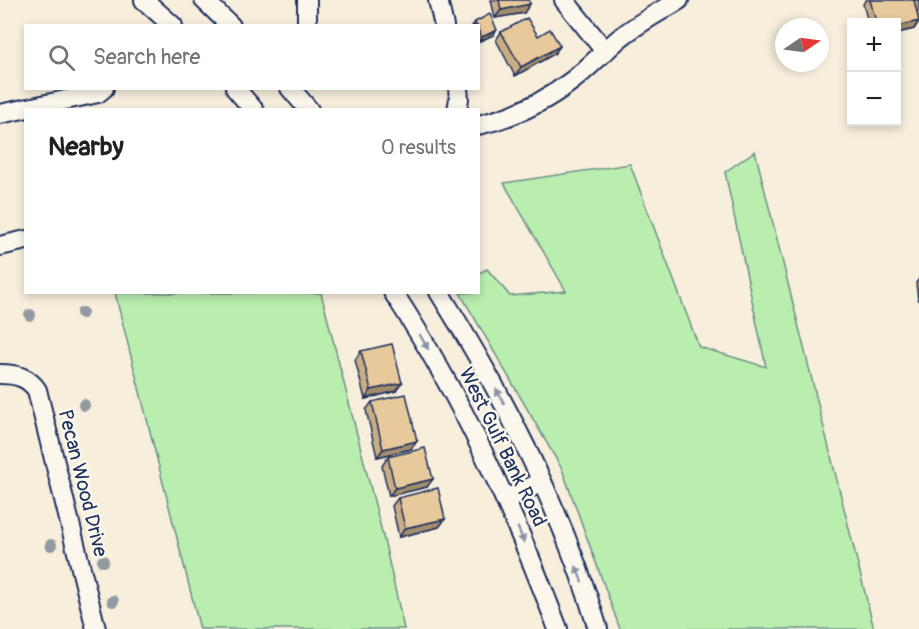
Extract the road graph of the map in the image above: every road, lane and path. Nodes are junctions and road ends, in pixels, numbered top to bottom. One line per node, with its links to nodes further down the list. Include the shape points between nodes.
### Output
1 (144, 0): 8 (street)
2 (204, 0): 9 (street)
3 (307, 0): 7 (street)
4 (438, 0): 10 (street)
5 (564, 0): 11 (street)
6 (679, 0): 11 (street, via 639,23)
7 (307, 21)
8 (171, 24)
9 (229, 24)
10 (444, 24)
11 (605, 51): 20 (street, via 575,79 536,104)
12 (102, 90): 19 (street)
13 (237, 90): 16 (street)
14 (292, 90): 17 (street)
15 (458, 90): 18 (street)
16 (252, 108)
17 (307, 108)
18 (457, 108)
19 (1, 111)
20 (480, 124)
21 (24, 240): 22 (street)
22 (0, 246)
23 (394, 294): 27 (street, West Gulf Bank Road, one-way to 27, via 476,433)
24 (440, 294): 26 (street, West Gulf Bank Road, one-way to 24, via 507,408)
25 (0, 374): 28 (street, Pecan Wood Drive, via 18,375 37,390)
26 (542, 482): 27 (street); 30 (street, West Gulf Bank Road, one-way to 26)
27 (506, 499): 29 (street, West Gulf Bank Road, one-way to 29)
28 (96, 629)
29 (558, 629)
30 (597, 629)

